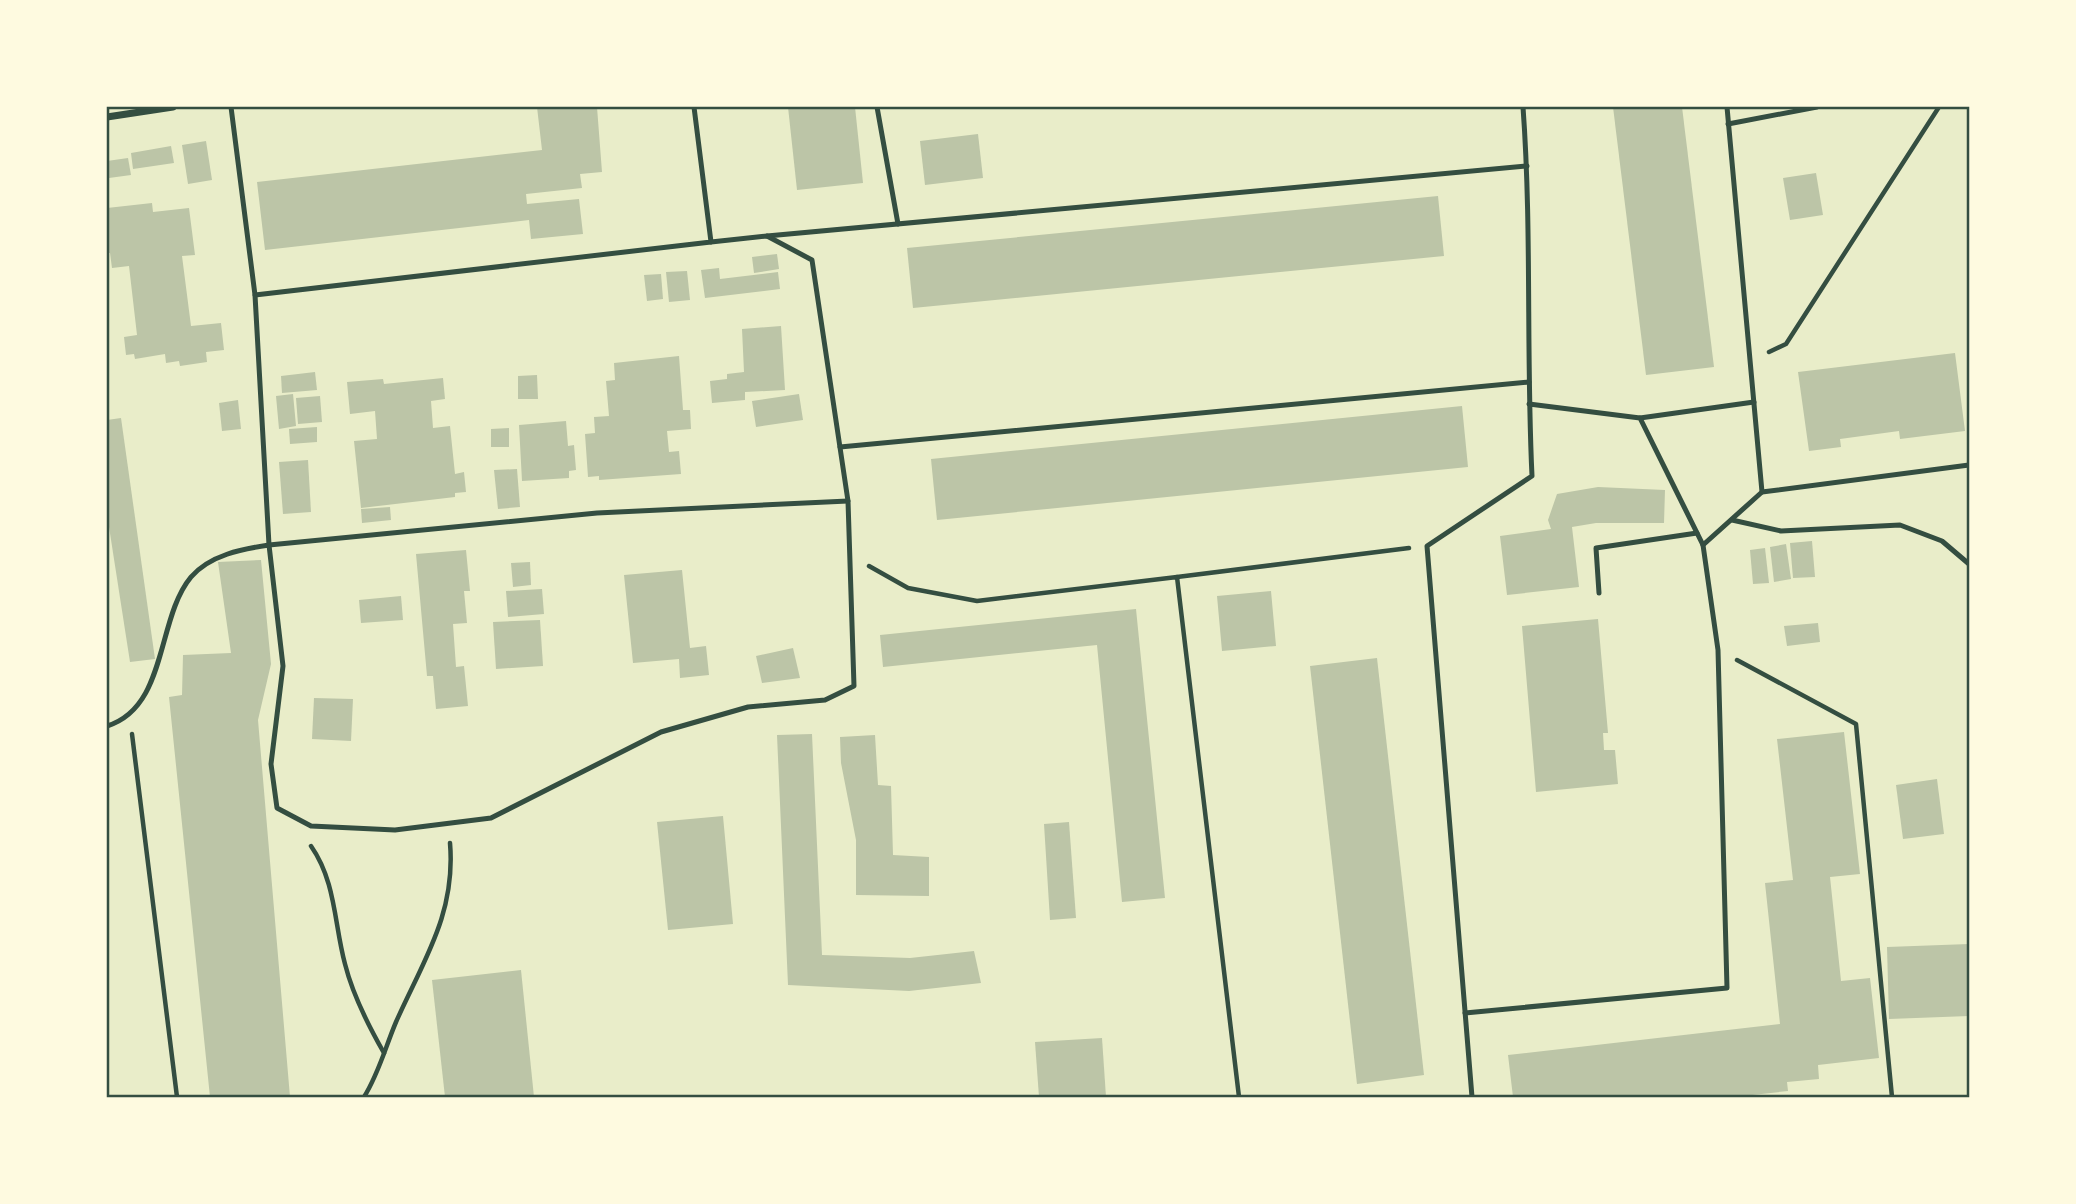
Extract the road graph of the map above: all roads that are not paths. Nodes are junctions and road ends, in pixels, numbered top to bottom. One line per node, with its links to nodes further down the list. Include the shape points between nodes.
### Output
1 (173, 107): 8 (street)
2 (231, 107): 14 (lane)
3 (694, 107): 13 (lane)
4 (877, 107): 11 (lane)
5 (1523, 107): 10 (lane)
6 (1727, 107): 9 (lane)
7 (1817, 107): 9 (lane)
8 (107, 117)
9 (1728, 124): 16 (lane)
10 (1527, 166): 11 (lane); 15 (lane)
11 (898, 224): 12 (lane)
12 (766, 236): 13 (lane); 19 (lane, via 812,260)
13 (711, 242): 14 (lane)
14 (255, 295): 25 (lane)
15 (1529, 382): 17 (lane); 19 (lane)
16 (1754, 402): 18 (lane); 21 (lane)
17 (1529, 404): 18 (lane); 30 (lane, via 1532,476 1427,546)
18 (1640, 418): 24 (lane)
19 (840, 447): 22 (lane)
20 (1969, 465): 21 (lane)
21 (1762, 492): 23 (lane)
22 (848, 501): 25 (lane, via 597,513); 25 (lane, via 853,686 825,700 748,707 661,732 491,818 395,830 311,826 277,808 271,764 283,666)
23 (1732, 520): 26 (lane); 27 (lane, via 1781,531 1900,525 1942,541)
24 (1697, 533): 26 (lane); 28 (lane, via 1596,548)
25 (269, 545): 29 (lane, via 219,557 191,578 143,695 120,722)
26 (1703, 545): 30 (lane, via 1718,650 1727,988)
27 (1969, 564)
28 (1599, 593)
29 (107, 726)
30 (1465, 1013): 31 (lane)
31 (1472, 1097)

